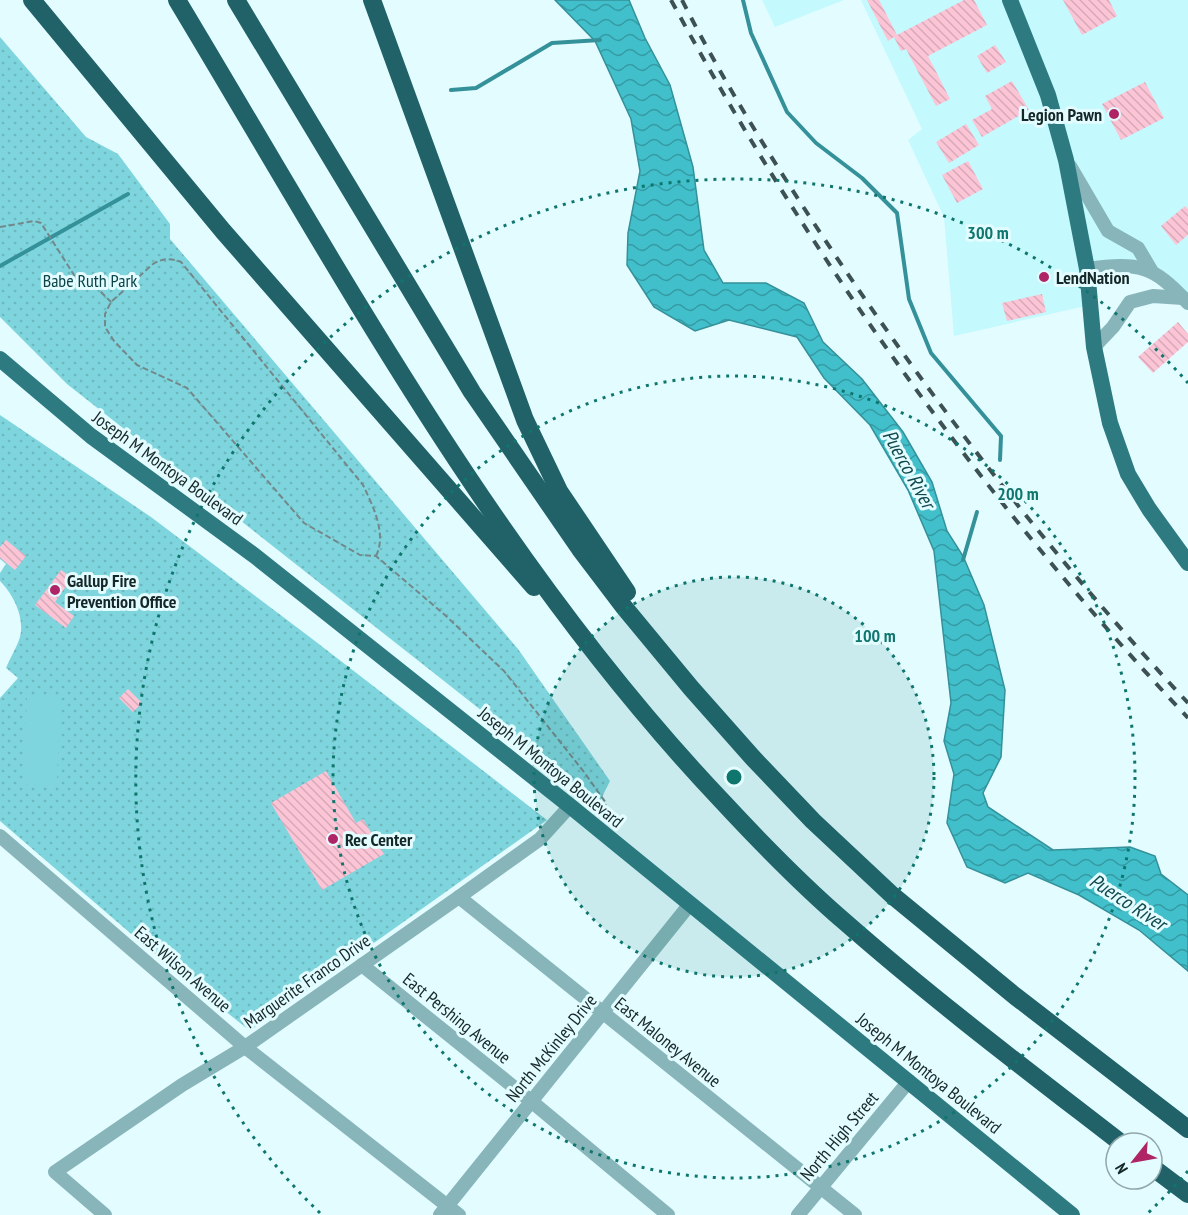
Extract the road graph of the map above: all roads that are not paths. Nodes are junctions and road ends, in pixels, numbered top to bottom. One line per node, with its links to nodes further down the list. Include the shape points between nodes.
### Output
1 (32, 0): 14 (highway, via 223,231)
2 (177, 0): 14 (highway, via 427,416 586,643)
3 (236, 0): 13 (highway, via 472,392 580,549)
4 (372, 0): 13 (highway, via 525,420 559,490)
5 (1010, 0): 6 (main road, via 1048,95)
6 (1066, 160): 7 (main road); 8 (street, via 1108,231 1138,248)
7 (1088, 270): 8 (street, via 1114,266); 10 (main road)
8 (1151, 270): 9 (street)
9 (1186, 298): 10 (street, via 1153,296 1130,302)
10 (1094, 347): 12 (main road, via 1110,423 1128,474)
11 (0, 359): 15 (main road, Joseph M Montoya Boulevard, via 91,436 255,556)
12 (1188, 563)
13 (691, 688): 24 (highway, via 813,821 892,895)
14 (669, 744): 25 (highway, via 842,920 924,990)
15 (570, 806): 17 (street, Marguerite Franco Drive, via 540,839); 18 (main road, Joseph M Montoya Boulevard)
16 (0, 836): 21 (street, East Wilson Avenue)
17 (459, 897): 19 (street, Marguerite Franco Drive); 20 (street, East Maloney Avenue)
18 (690, 904): 20 (street, North McKinley Drive); 22 (main road, Joseph M Montoya Boulevard)
19 (362, 965): 21 (street, Marguerite Franco Drive); 23 (street, East Pershing Avenue)
20 (603, 1013): 23 (street, North McKinley Drive); 27 (street, East Maloney Avenue)
21 (245, 1047): 29 (street, East Wilson Avenue); 30 (street, Marguerite Franco Drive, via 182,1084 55,1172)
22 (909, 1081): 27 (street, North High Street); 35 (main road, Joseph M Montoya Boulevard)
23 (531, 1101): 29 (street, North McKinley Drive); 32 (street, East Pershing Avenue)
24 (1188, 1129)
25 (1106, 1131)
26 (1164, 1176): 28 (highway)
27 (820, 1187): 33 (street, North High Street); 34 (street, East Maloney Avenue)
28 (1188, 1194)
29 (443, 1210): 31 (street, East Wilson Avenue)
30 (96, 1212)
31 (459, 1215)
32 (668, 1215)
33 (798, 1215)
34 (855, 1215)
35 (1072, 1215)

